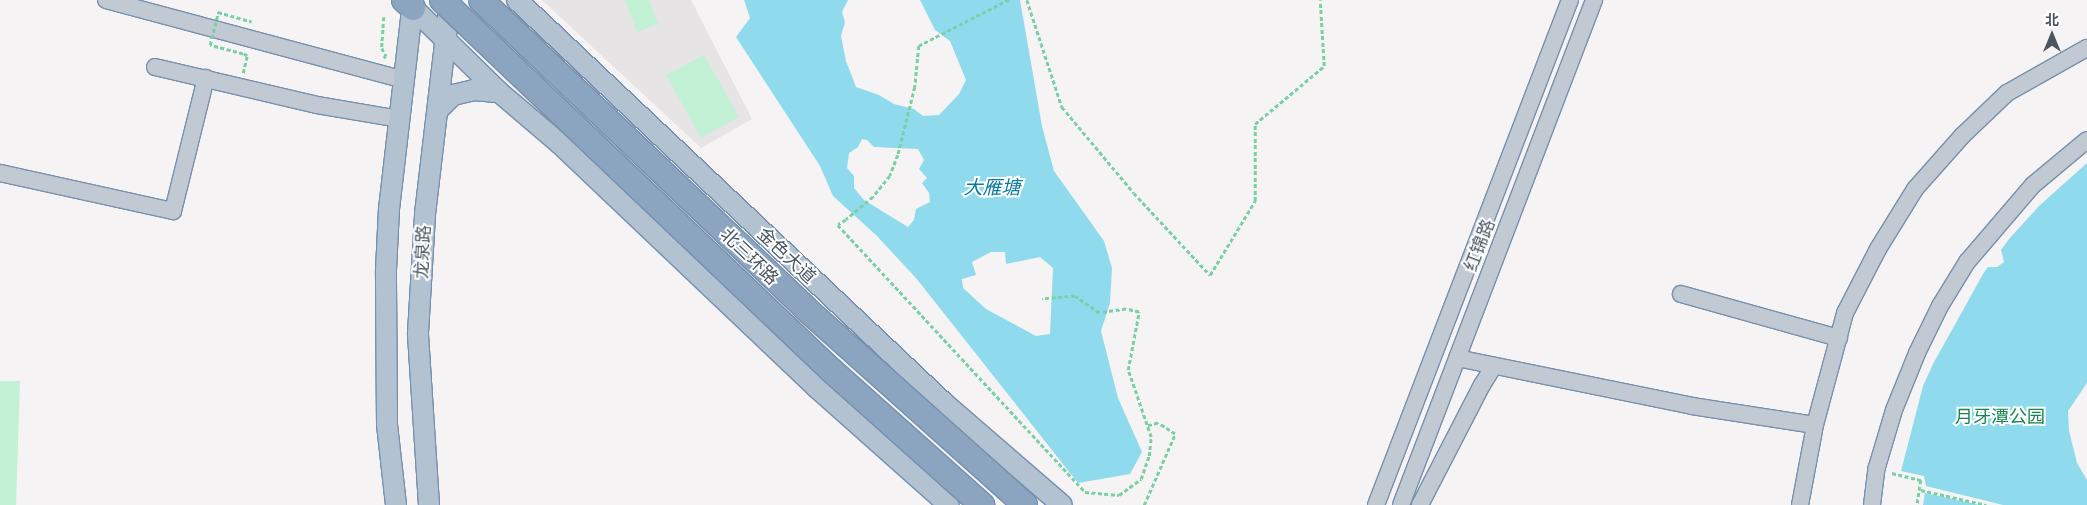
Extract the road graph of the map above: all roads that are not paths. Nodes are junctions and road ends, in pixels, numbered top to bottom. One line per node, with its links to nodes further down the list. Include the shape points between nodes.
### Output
1 (106, 0): 13 (street)
2 (442, 0): 29 (highway, 北三环路, bridge, via 831,370)
3 (450, 0): 9 (main road, 龙泉路)
4 (481, 0): 30 (highway, 北三环路, bridge, via 805,308)
5 (517, 0): 14 (main road, 金色大道)
6 (1570, 0): 32 (street, 红锦路)
7 (1594, 0): 23 (street, 红锦路)
8 (410, 2): 9 (main road); 13 (main road, 龙泉路)
9 (445, 40): 15 (main road); 16 (main road, 龙泉路)
10 (2087, 48): 22 (street, via 2007,93 1963,135 1915,189 1878,248 1845,313)
11 (155, 67): 12 (street)
12 (206, 78): 17 (street, via 317,105); 20 (street, via 173,211)
13 (404, 80): 17 (main road, 龙泉路)
14 (609, 88): 19 (main road, via 586,86 565,98 555,120); 31 (main road, 金色大道, via 943,402)
15 (499, 92): 16 (main road, via 474,90 453,95); 19 (main road)
16 (438, 110): 27 (main road, 龙泉路, via 425,214 418,334)
17 (399, 119): 26 (main road, 龙泉路, via 389,210 385,341 387,425)
18 (2087, 140): 36 (street, via 2034,185 1967,262 1940,306 1894,410 1877,467)
19 (559, 143): 28 (main road, via 817,388)
20 (0, 173)
21 (1681, 294): 22 (street)
22 (1839, 338): 25 (street)
23 (1457, 358): 24 (street); 33 (street, 红锦路)
24 (1494, 366): 25 (street, via 1692,406); 34 (street)
25 (1815, 426): 35 (street)
26 (396, 505)
27 (429, 505)
28 (949, 505)
29 (982, 505)
30 (1025, 505)
31 (1062, 505)
32 (1376, 505)
33 (1401, 505)
34 (1420, 505)
35 (1800, 505)
36 (1872, 505)

